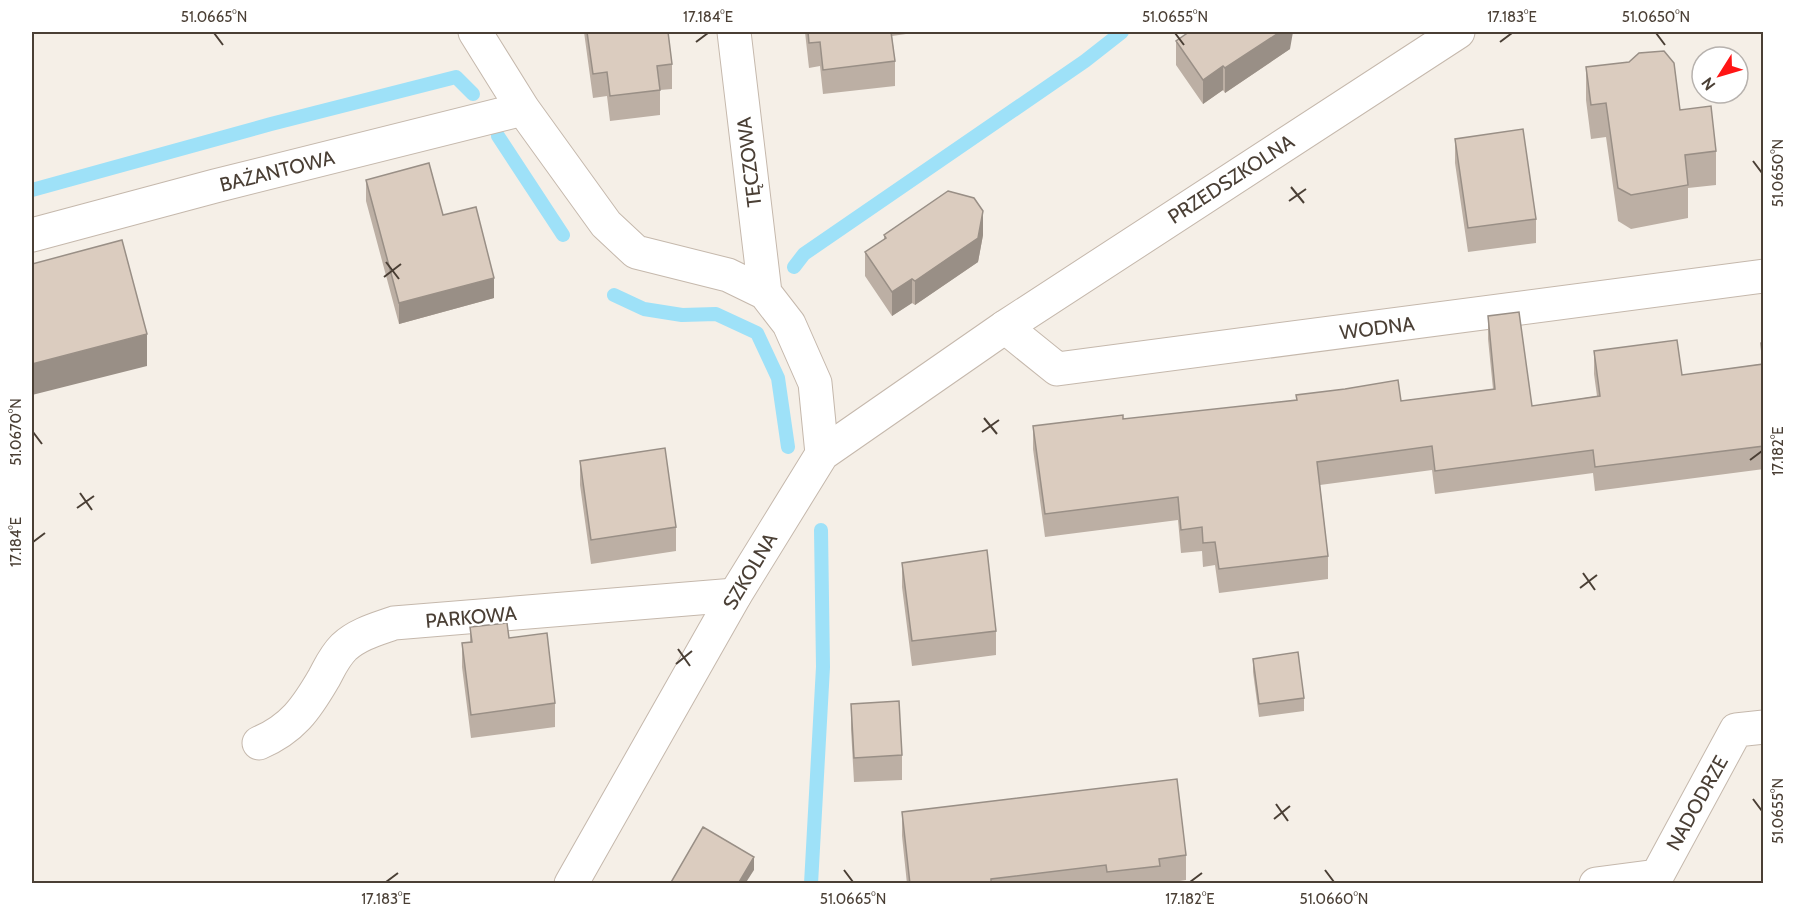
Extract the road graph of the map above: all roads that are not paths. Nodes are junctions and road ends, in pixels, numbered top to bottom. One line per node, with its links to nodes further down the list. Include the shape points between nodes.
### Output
1 (475, 32): 4 (street)
2 (734, 32): 7 (street, TĘCZOWA)
3 (1458, 32): 8 (street, PRZEDSZKOLNA)
4 (523, 108): 5 (street, BAŻANTOWA); 7 (street, via 606,224 636,252 728,276)
5 (32, 235)
6 (1764, 276): 8 (street, WODNA, via 1058,369)
7 (765, 292): 9 (street, via 789,324 815,383)
8 (1005, 327): 9 (street, SZKOLNA)
9 (822, 454): 10 (street, SZKOLNA)
10 (735, 595): 12 (street, PARKOWA, via 394,623 345,646 292,724); 13 (street, SZKOLNA)
11 (1764, 726): 14 (street, NADODRZE, via 1737,730 1657,876)
12 (259, 743)
13 (571, 884)
14 (1596, 884)

